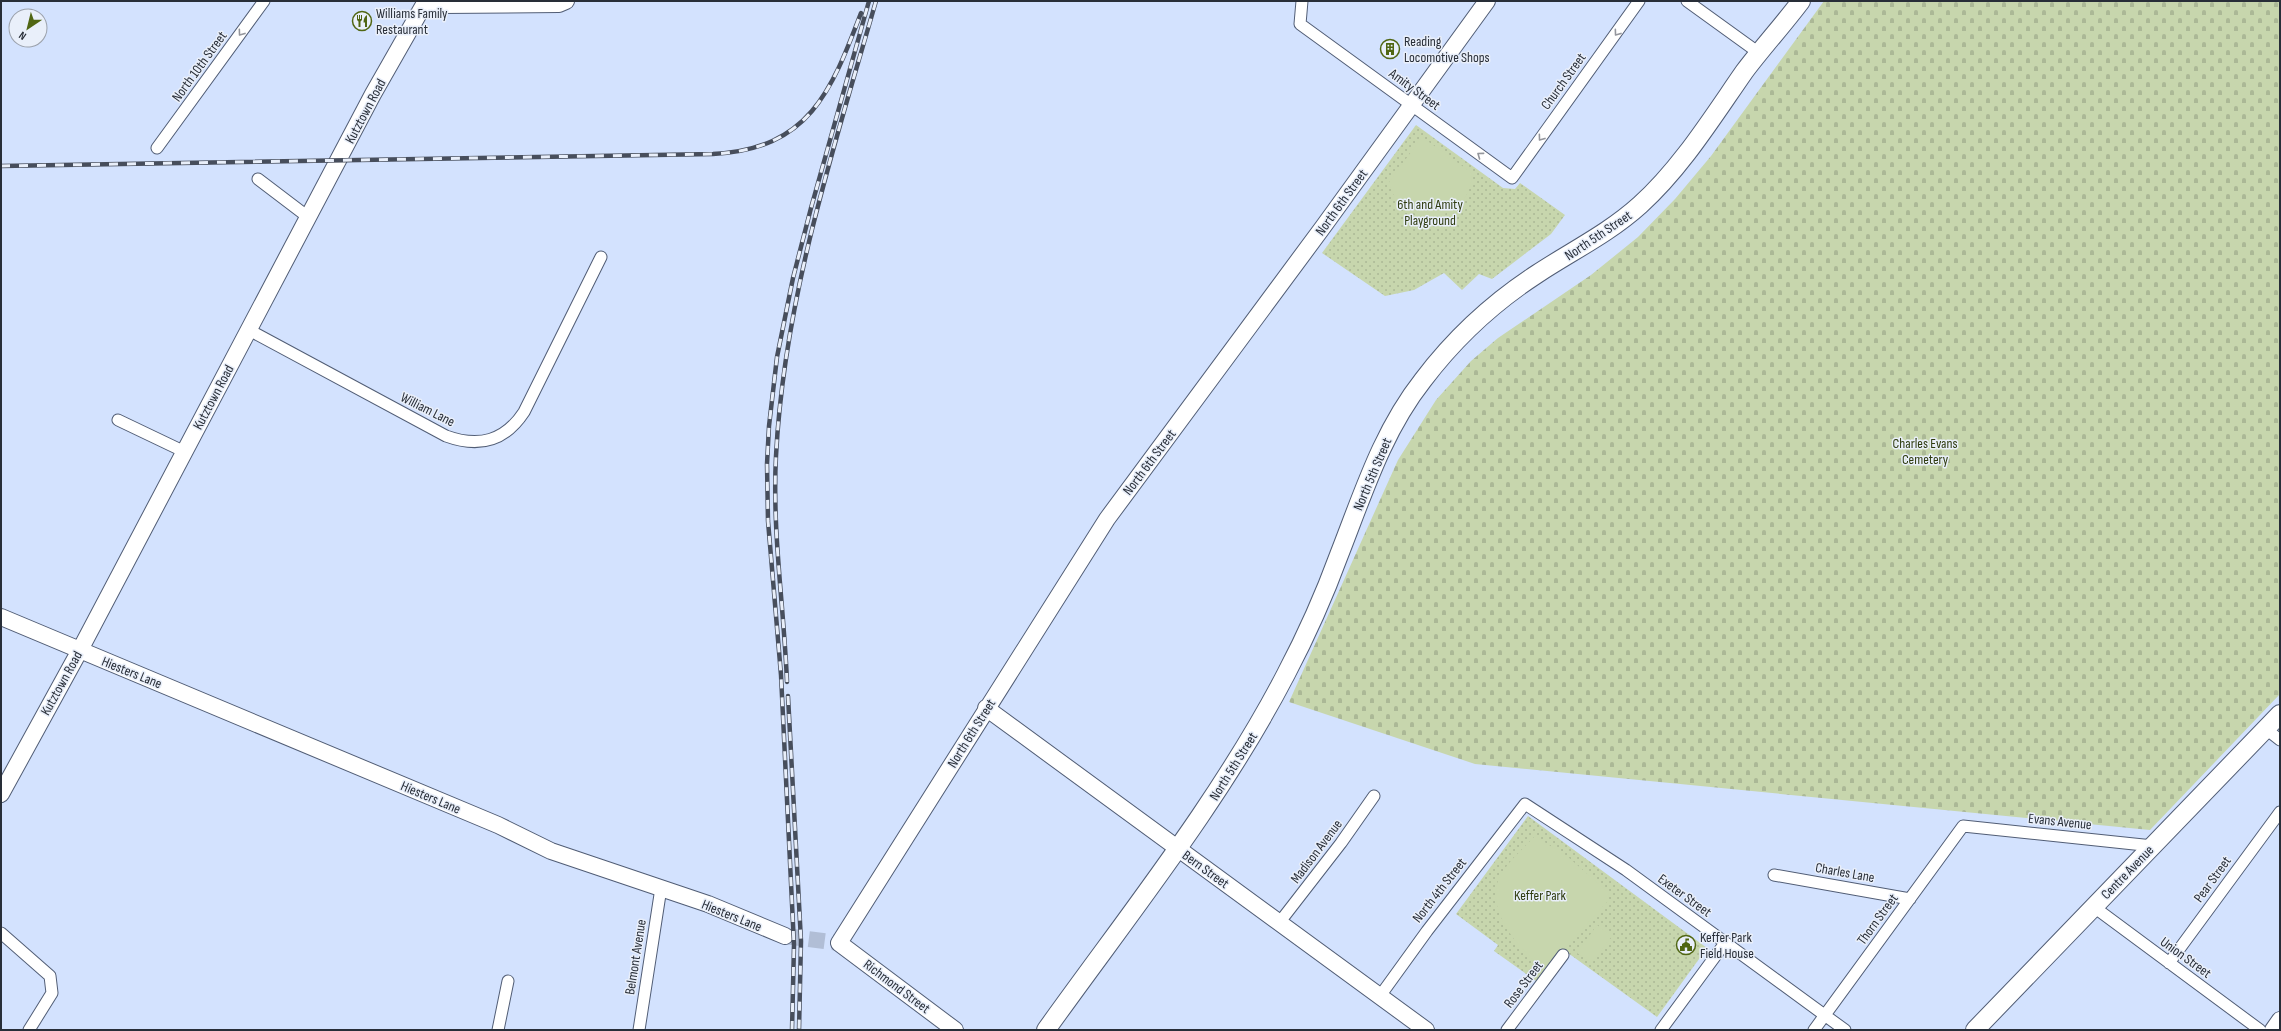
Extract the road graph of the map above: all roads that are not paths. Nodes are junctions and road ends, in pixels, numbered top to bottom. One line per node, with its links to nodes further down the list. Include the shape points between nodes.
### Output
1 (264, 1): 11 (street, North 10th Street, one-way to 11)
2 (427, 1): 3 (street, via 442,5 559,4); 14 (street, Kutztown Road, via 373,94)
3 (566, 1)
4 (1302, 1): 10 (street, Amity Street, via 1300,24)
5 (1487, 1): 10 (street, North 6th Street)
6 (1639, 1): 12 (street, Church Street, one-way to 12)
7 (1688, 1): 9 (street)
8 (1801, 1): 9 (main road, North 5th Street)
9 (1759, 53): 31 (main road, North 5th Street, via 1684,156 1652,193 1618,223 1537,274 1496,305 1454,344 1420,383 1379,451 1330,580 1287,673 1231,772)
10 (1411, 106): 12 (street, Amity Street, one-way to 10); 21 (street, North 6th Street, via 1107,519)
11 (157, 148)
12 (1512, 178)
13 (258, 179): 14 (street)
14 (308, 217): 16 (street, Kutztown Road)
15 (601, 257): 16 (street, William Lane, via 524,412 513,427 486,442 458,440 446,436)
16 (249, 330): 18 (street, Kutztown Road)
17 (118, 420): 18 (street)
18 (185, 452): 20 (street, Kutztown Road)
19 (1, 617): 20 (street, Hiesters Lane)
20 (80, 650): 25 (street, Kutztown Road); 33 (street, Hiesters Lane, via 484,819 551,851)
21 (986, 708): 31 (street, Bern Street); 39 (street, North 6th Street)
22 (2280, 714): 23 (main road, Centre Avenue)
23 (2266, 730): 24 (street); 30 (main road, Centre Avenue)
24 (2280, 740)
25 (1, 794)
26 (1374, 796): 36 (street, Madison Avenue)
27 (1525, 804): 40 (street, Exeter Street, via 1626,870); 44 (street, North 4th Street)
28 (2280, 812): 42 (street, Pear Street)
29 (1964, 826): 30 (street, Evans Avenue); 34 (street, Thorn Street)
30 (2153, 846): 35 (main road, Centre Avenue)
31 (1177, 848): 36 (street, Bern Street); 51 (main road, North 5th Street)
32 (1774, 875): 34 (street, Charles Lane)
33 (661, 888): 38 (street, Hiesters Lane, via 708,904); 49 (street, Belmont Avenue)
34 (1910, 899): 45 (street, Thorn Street)
35 (2094, 907): 42 (street, Union Street); 57 (main road, Centre Avenue)
36 (1279, 923): 44 (street, Bern Street)
37 (1, 933): 47 (street, via 50,976 52,993)
38 (785, 936)
39 (839, 943): 50 (street, Richmond Street)
40 (1725, 943): 45 (street, Exeter Street); 54 (street)
41 (1563, 955): 53 (street, Rose Street)
42 (2169, 963): 58 (street, Union Street)
43 (508, 981): 48 (street)
44 (1380, 996): 52 (street, Bern Street)
45 (1825, 1015): 55 (street, Thorn Street); 56 (street, Exeter Street)
46 (2280, 1020): 59 (street)
47 (29, 1030)
48 (498, 1030)
49 (639, 1030)
50 (955, 1030)
51 (1046, 1030)
52 (1426, 1030)
53 (1507, 1030)
54 (1661, 1030)
55 (1814, 1030)
56 (1844, 1030)
57 (1975, 1030)
58 (2260, 1030)
59 (2273, 1030)

